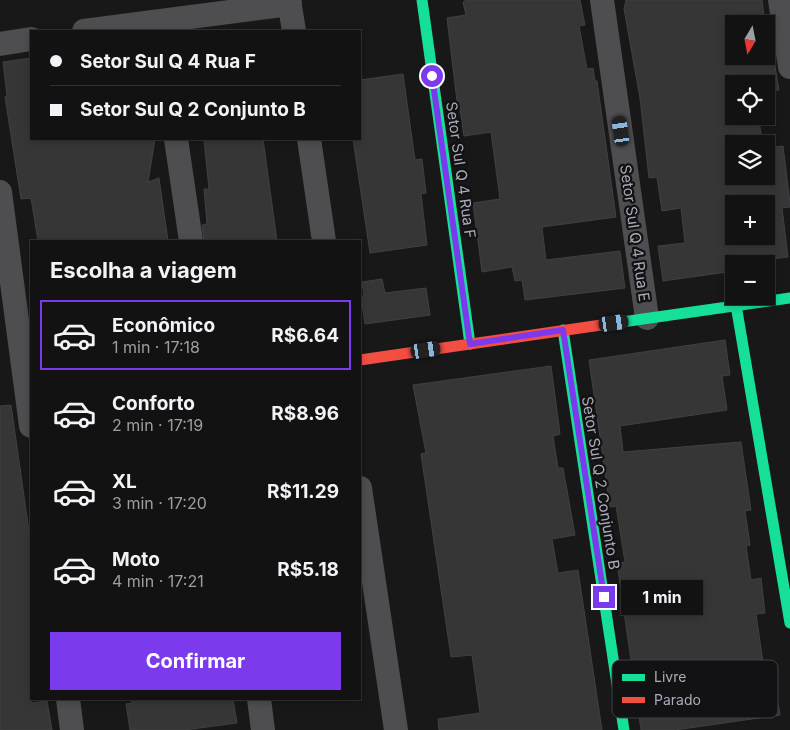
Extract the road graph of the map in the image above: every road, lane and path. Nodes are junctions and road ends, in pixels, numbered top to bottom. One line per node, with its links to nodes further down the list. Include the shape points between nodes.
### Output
1 (422, 0): 21 (street, Setor Sul Q 4 Rua F)
2 (602, 0): 19 (street, Setor Sul Q 4 Rua E)
3 (780, 0): 10 (street)
4 (289, 2): 5 (street); 7 (street)
5 (159, 26): 6 (street)
6 (99, 30)
7 (294, 30)
8 (30, 39): 9 (street)
9 (0, 44)
10 (790, 67)
11 (176, 140): 14 (street)
12 (309, 140): 15 (street)
13 (0, 192): 23 (street)
14 (191, 240)
15 (324, 240)
16 (790, 298): 17 (street)
17 (775, 300)
18 (736, 305): 19 (street); 25 (street)
19 (647, 318): 20 (street)
20 (563, 330): 21 (street); 26 (street, Setor Sul Q 2 Conjunto B)
21 (470, 344): 22 (street)
22 (361, 360)
23 (30, 418)
24 (361, 495): 31 (street)
25 (790, 623)
26 (613, 660)
27 (68, 700): 29 (street)
28 (258, 700): 30 (street)
29 (72, 730)
30 (263, 730)
31 (396, 730)

